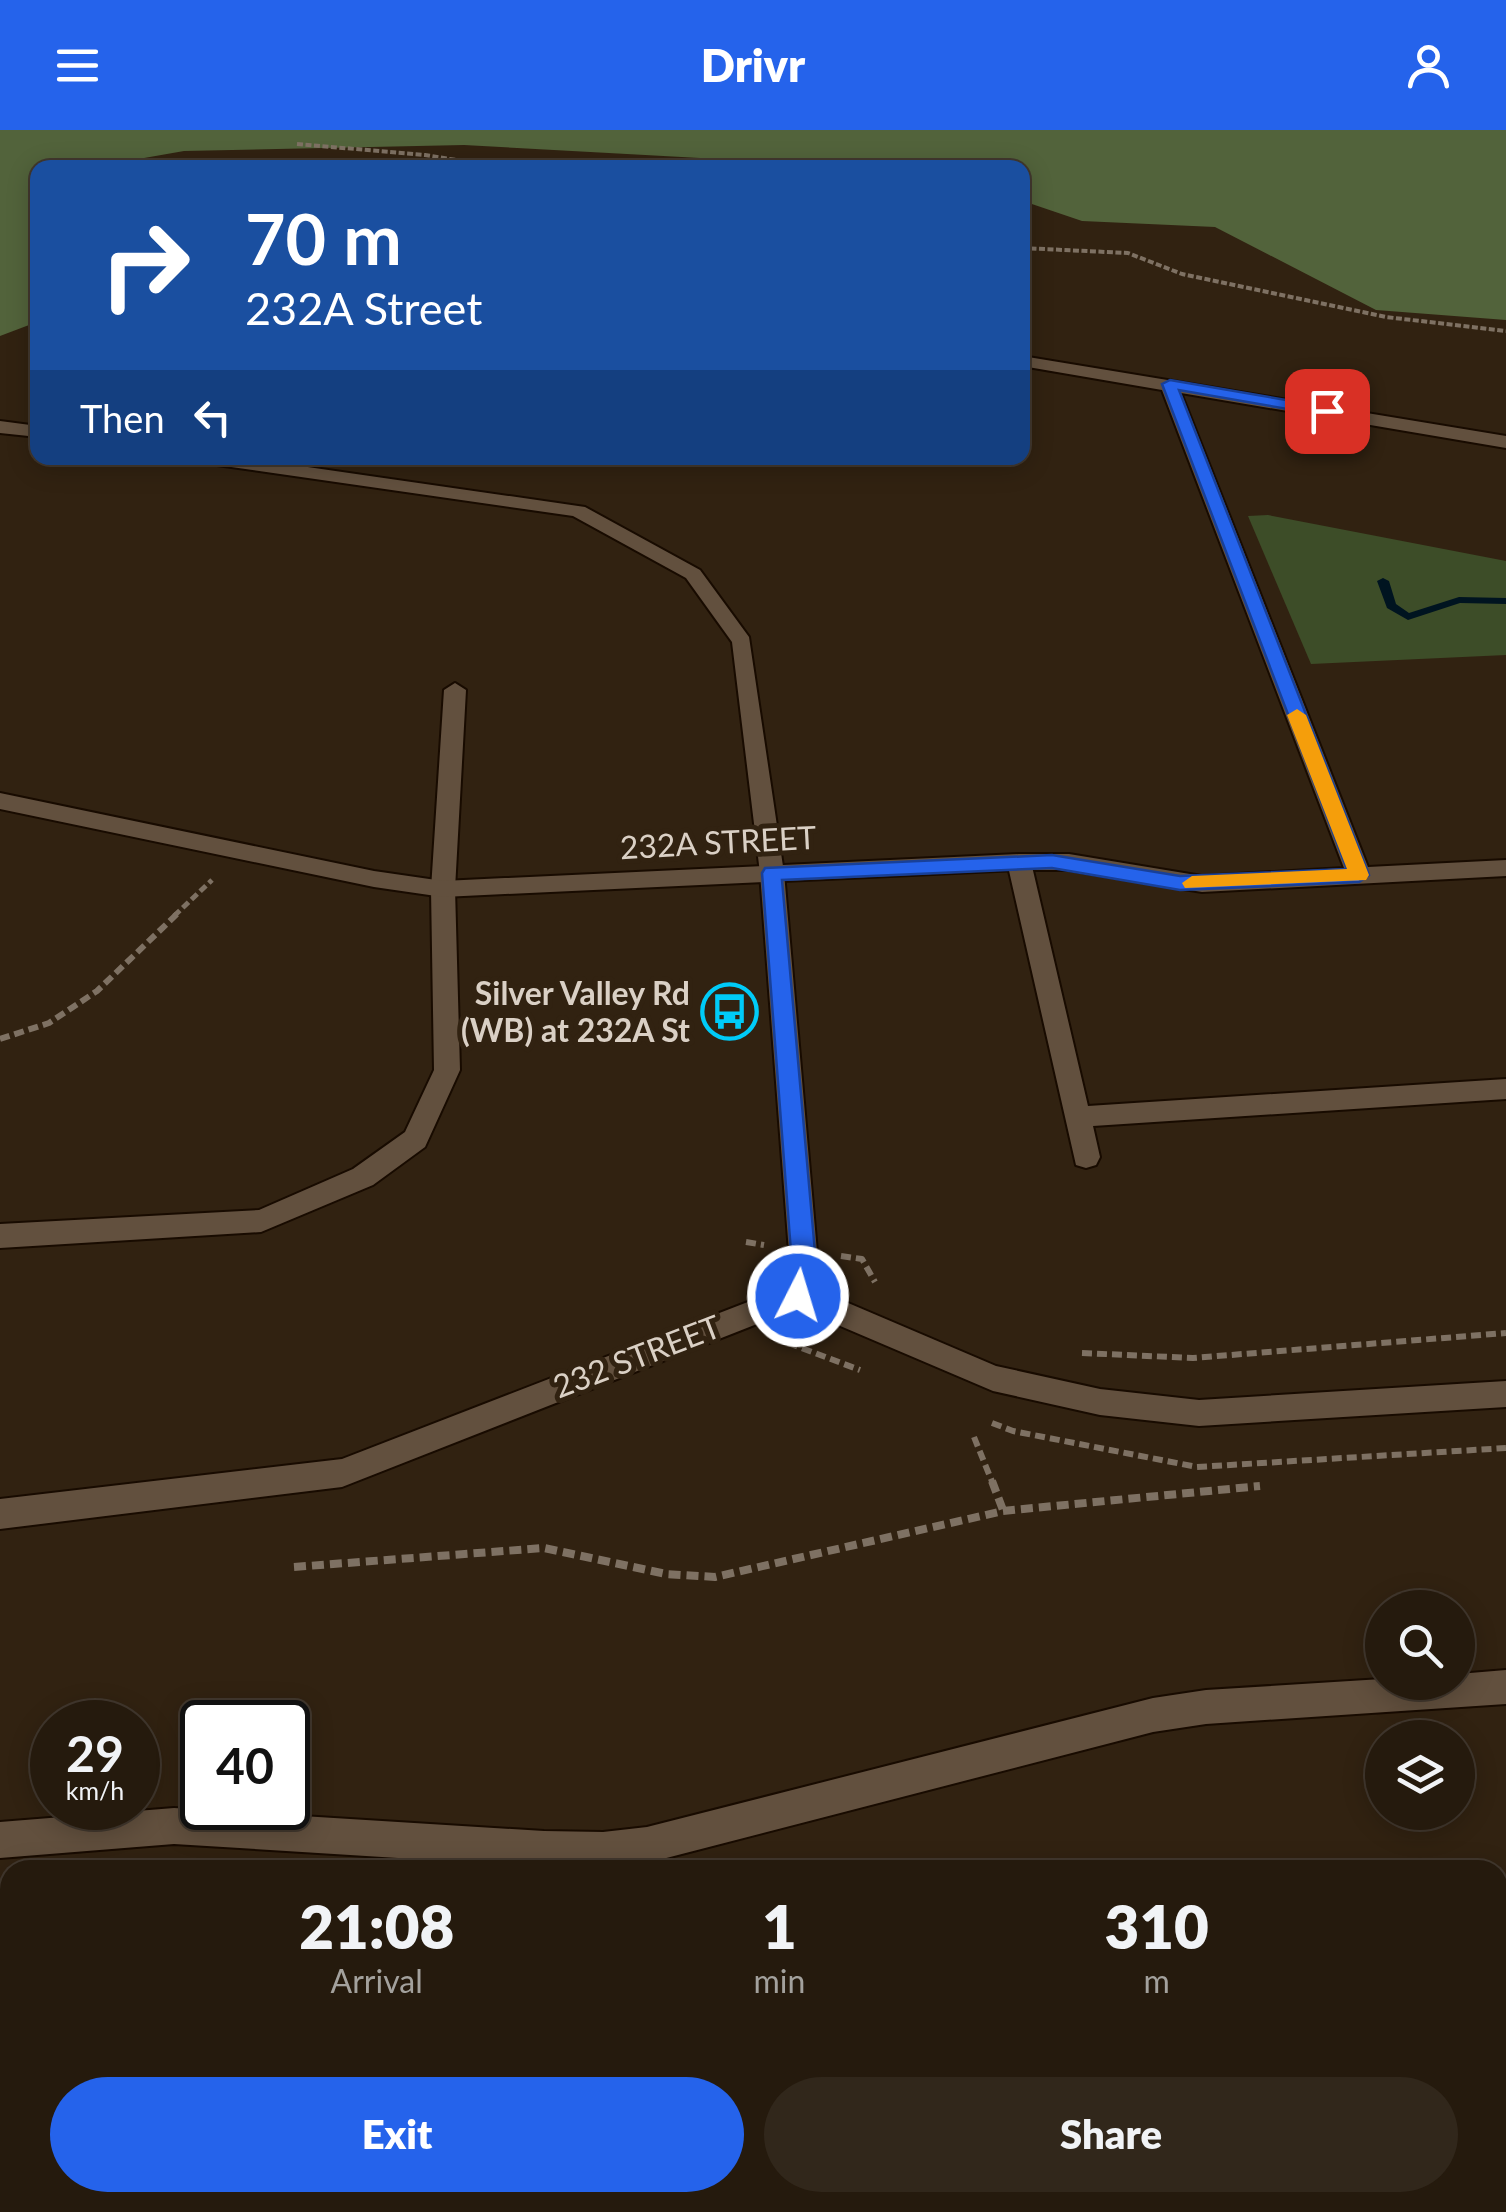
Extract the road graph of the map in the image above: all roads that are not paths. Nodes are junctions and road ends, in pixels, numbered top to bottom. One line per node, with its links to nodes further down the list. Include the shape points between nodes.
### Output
1 (1030, 362): 2 (street)
2 (1170, 384): 5 (street); 12 (street)
3 (0, 427): 4 (street)
4 (30, 431)
5 (1506, 442)
6 (259, 465): 11 (street, via 578,511 693,574 742,642)
7 (456, 690): 13 (street)
8 (0, 801): 13 (street, 232A STREET)
9 (1019, 862): 11 (street, 232A STREET); 12 (street, 232A STREET, via 1069,862 1191,884); 15 (street)
10 (1506, 868): 12 (street, 232A STREET)
11 (772, 873): 13 (street, 232A STREET); 18 (street, via 803,1252)
12 (1359, 875)
13 (443, 889): 17 (street, via 447,1070 414,1140 362,1176 261,1221)
14 (1506, 1088): 15 (street)
15 (1078, 1117): 16 (street)
16 (1086, 1158)
17 (0, 1236)
18 (798, 1296): 19 (street, via 993,1378 1100,1402 1199,1413); 20 (street, 232 STREET, via 342,1472)
19 (1506, 1394)
20 (1, 1518)
21 (1506, 1687): 22 (street, via 1153,1715 632,1847 544,1849 174,1826)
22 (0, 1840)

